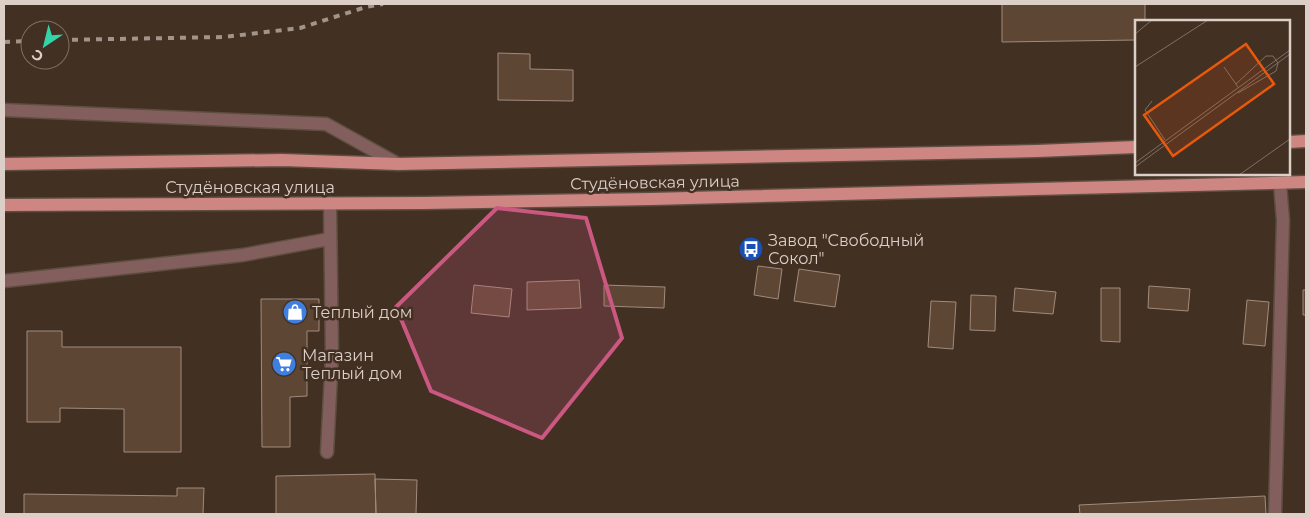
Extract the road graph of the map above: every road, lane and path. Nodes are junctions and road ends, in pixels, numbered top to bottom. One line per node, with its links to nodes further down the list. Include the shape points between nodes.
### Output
1 (4, 110): 6 (lane, via 326,124)
2 (1306, 141): 3 (main road)
3 (1290, 142)
4 (1135, 148): 6 (main road, Студёновская улица)
5 (4, 164): 6 (main road, Студёновская улица, via 282,160)
6 (398, 164)
7 (1306, 182): 8 (main road, Студёновская улица)
8 (1280, 184): 9 (main road, Студёновская улица); 14 (lane, via 1283,220)
9 (330, 203): 10 (main road, Студёновская улица); 11 (lane)
10 (4, 205)
11 (329, 239): 12 (lane, via 243,254); 13 (lane, via 332,355)
12 (4, 281)
13 (327, 452)
14 (1274, 514)

